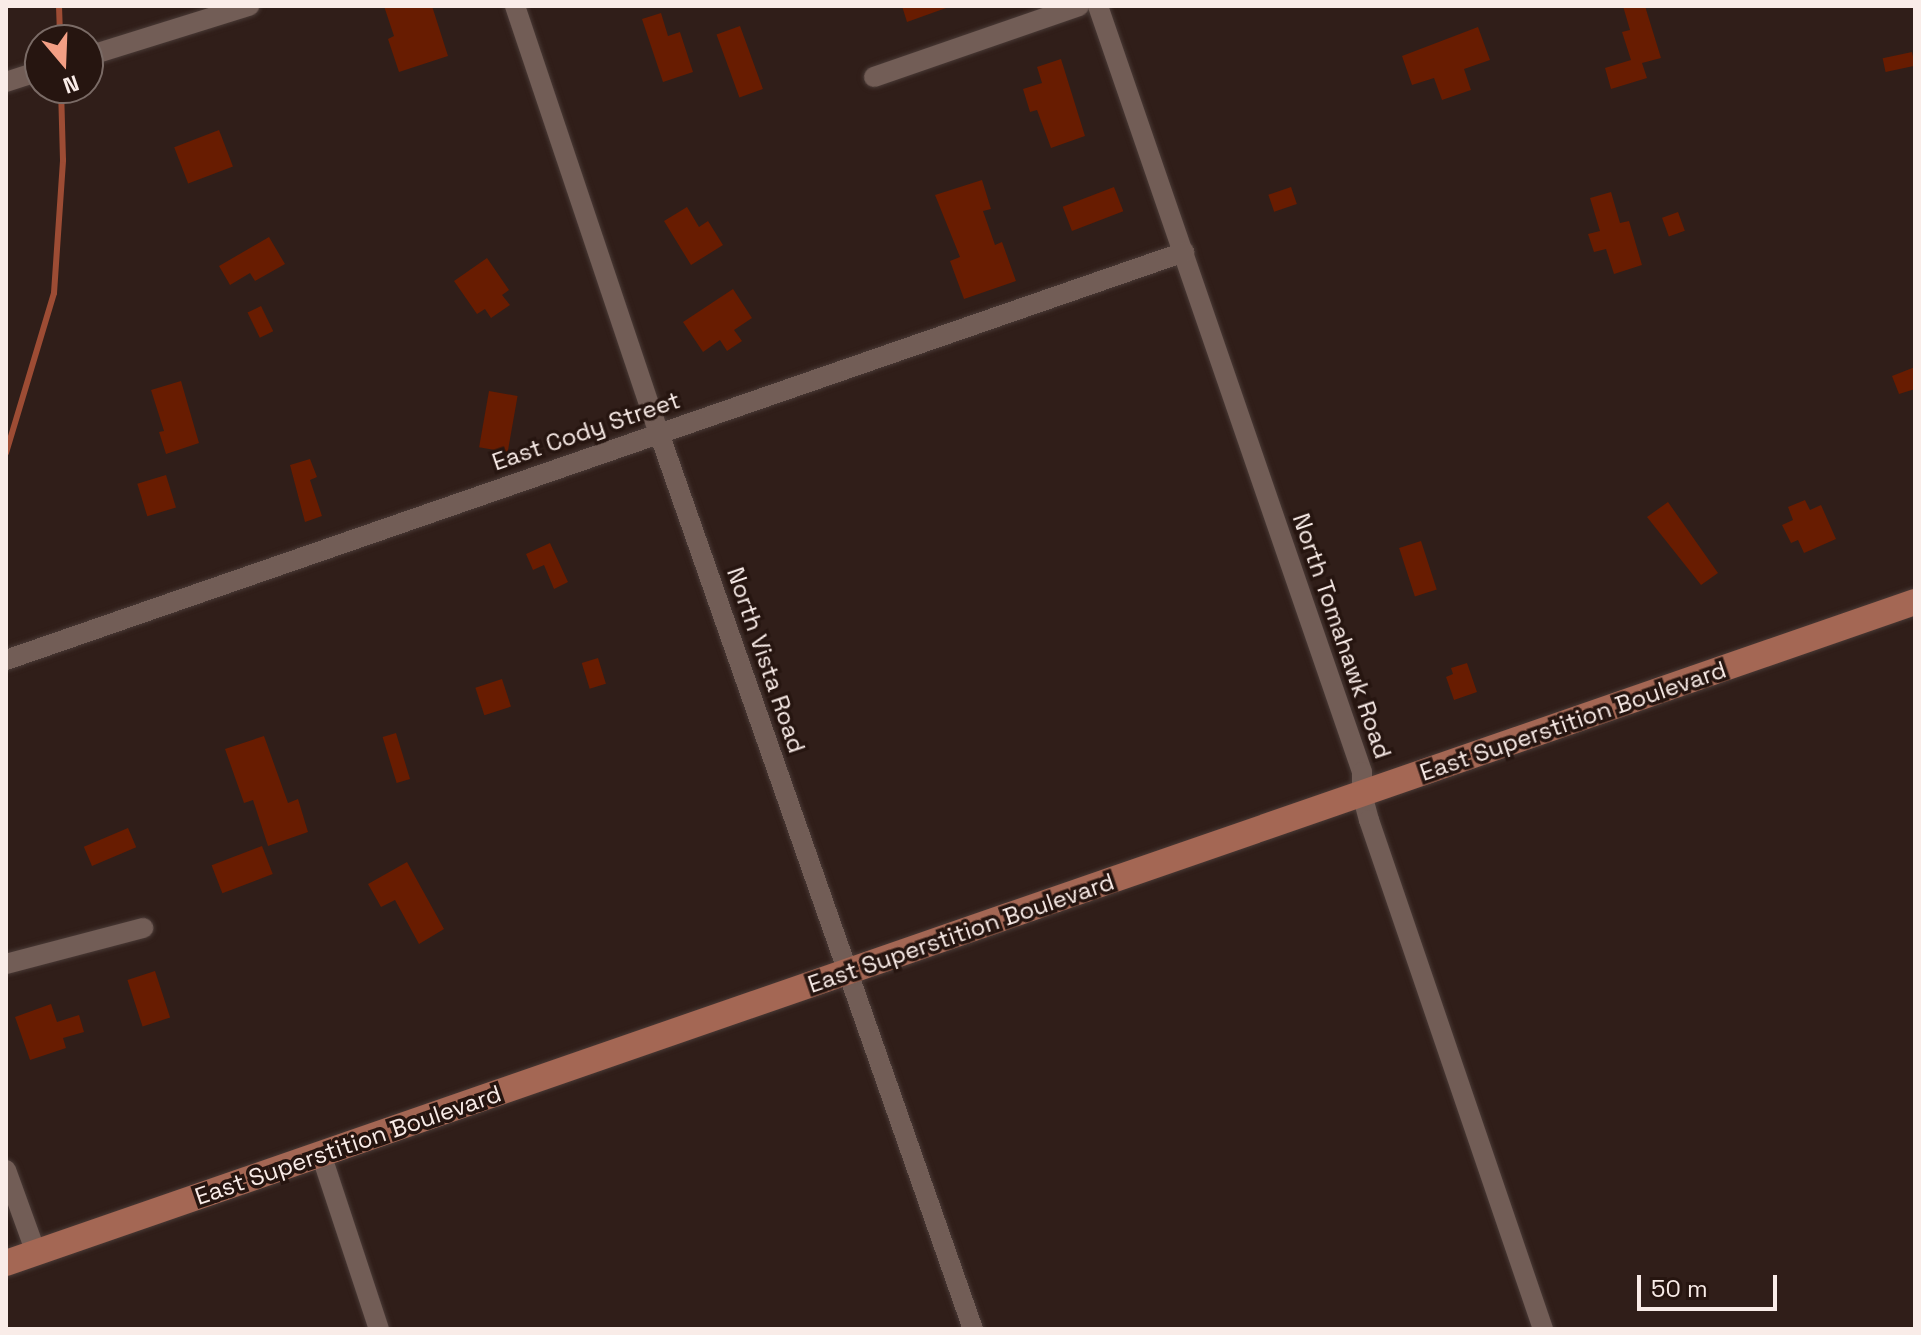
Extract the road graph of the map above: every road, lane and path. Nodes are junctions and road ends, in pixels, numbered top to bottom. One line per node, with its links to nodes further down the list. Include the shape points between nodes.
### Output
1 (249, 6): 5 (street)
2 (515, 6): 8 (street, North Vista Road)
3 (1079, 6): 6 (street)
4 (1098, 6): 7 (street, North Tomahawk Road)
5 (104, 51)
6 (874, 77)
7 (1184, 252): 8 (street, East Cody Street); 11 (street, North Tomahawk Road, via 1362,772)
8 (659, 433): 10 (street, East Cody Street); 14 (street, North Vista Road)
9 (1915, 602): 11 (main road, East Superstition Boulevard)
10 (6, 660)
11 (1362, 794): 14 (main road, East Superstition Boulevard); 21 (street, North Tomahawk Road)
12 (143, 928): 13 (street)
13 (6, 964)
14 (847, 972): 15 (main road, East Superstition Boulevard); 20 (street, North Vista Road)
15 (321, 1154): 17 (main road, East Superstition Boulevard); 19 (street)
16 (6, 1170): 17 (street)
17 (36, 1253): 18 (main road, East Superstition Boulevard)
18 (6, 1263)
19 (379, 1329)
20 (973, 1329)
21 (1543, 1329)

